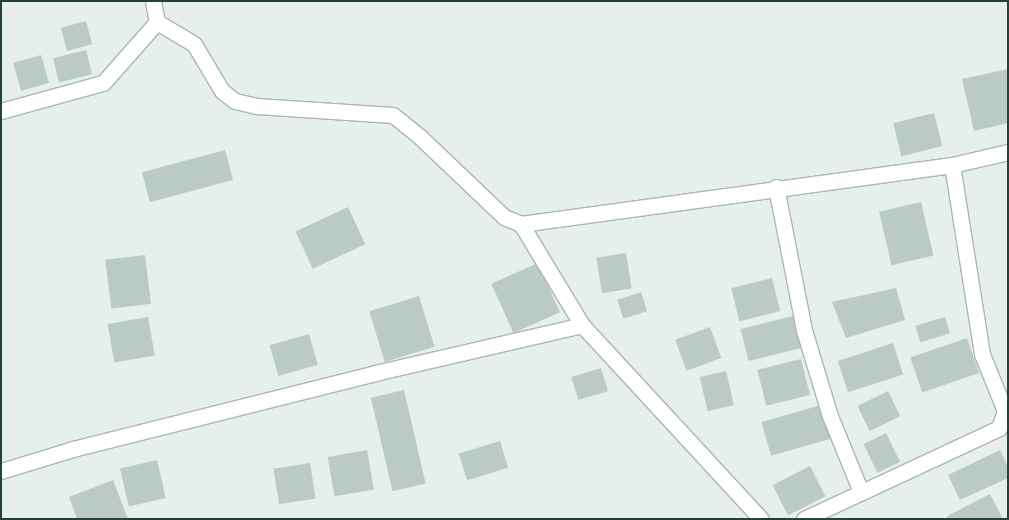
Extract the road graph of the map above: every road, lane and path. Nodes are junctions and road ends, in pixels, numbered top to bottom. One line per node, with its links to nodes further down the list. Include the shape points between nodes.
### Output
1 (154, 1): 2 (street)
2 (156, 22): 3 (street, via 103,84); 7 (street, via 194,44 222,90 235,101 257,106 364,110 392,115 504,217)
3 (1, 111)
4 (1008, 152): 5 (street)
5 (952, 165): 6 (street); 10 (street, via 982,354 1005,411 999,428)
6 (776, 187): 7 (street); 10 (street, via 804,330 830,416)
7 (521, 224): 8 (street)
8 (582, 325): 9 (street, via 72,449); 11 (street)
9 (1, 471)
10 (861, 492): 12 (street)
11 (761, 519)
12 (804, 519)

